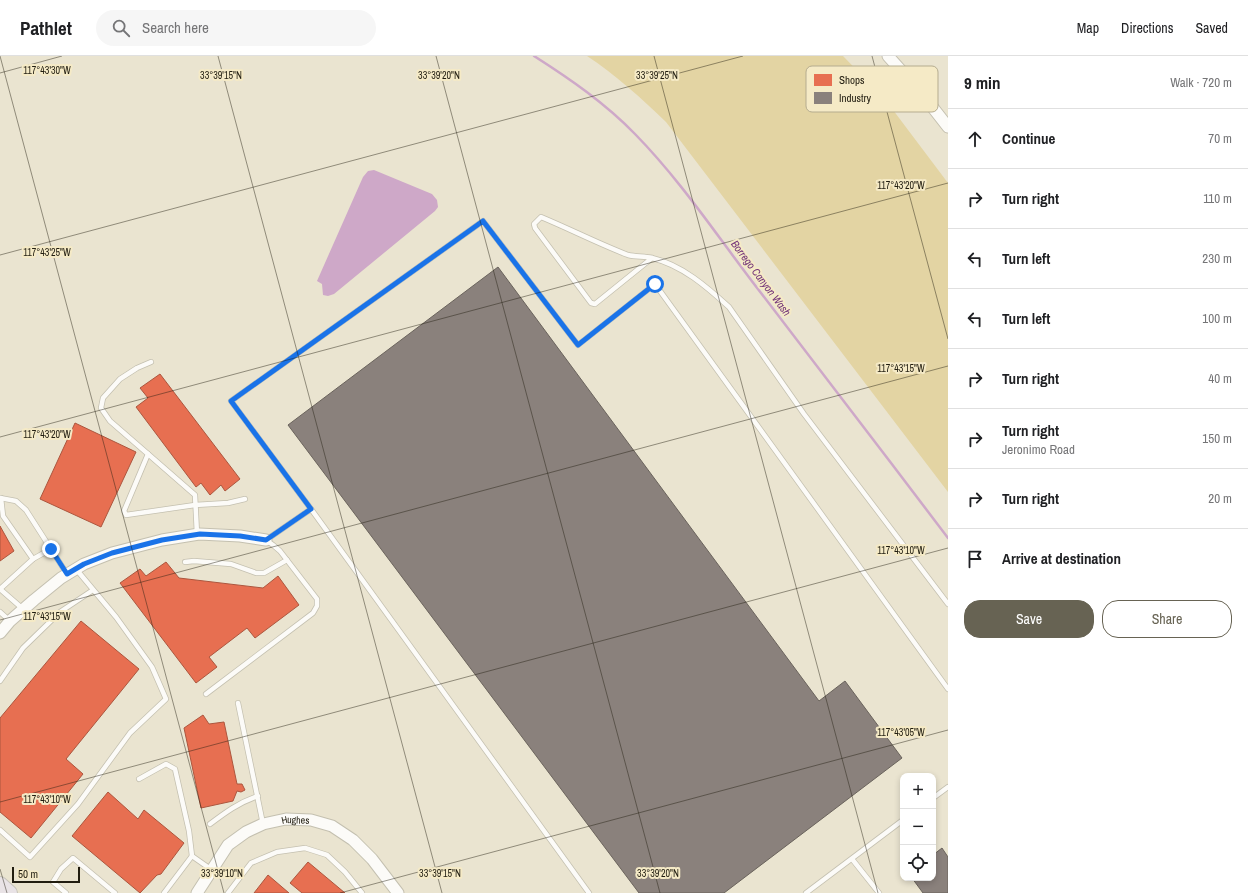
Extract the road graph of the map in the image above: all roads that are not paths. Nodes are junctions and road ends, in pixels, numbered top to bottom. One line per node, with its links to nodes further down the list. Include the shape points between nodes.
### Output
1 (888, 56): 2 (street)
2 (898, 66)
3 (936, 112): 4 (street)
4 (948, 128)
5 (652, 258): 5 (lane, via 630,255 541,217 534,224 591,303 596,304); 21 (lane, via 696,279 729,307 804,414)
6 (151, 362): 7 (lane, via 120,379 103,398 101,408 110,421)
7 (148, 454): 10 (lane, via 195,495); 10 (lane, via 127,502 124,511 126,514)
8 (0, 498): 14 (lane, via 16,501 26,510); 15 (lane, via 3,516)
9 (245, 499): 10 (lane)
10 (195, 505): 12 (lane)
11 (311, 509): 13 (lane); 27 (lane, via 231,401 483,221 578,345 655,284); 50 (lane)
12 (196, 534): 13 (street); 18 (street, via 112,553)
13 (266, 540): 16 (lane)
14 (51, 549): 15 (lane); 18 (lane)
15 (33, 559): 19 (lane)
16 (287, 560): 17 (lane, via 264,573 256,573 231,564); 28 (lane, via 317,599 313,613)
17 (185, 562)
18 (72, 571): 20 (lane); 22 (street)
19 (0, 589): 22 (lane)
20 (93, 590): 26 (lane, via 60,612 39,632 23,648); 37 (lane, via 152,667 166,699 130,733 78,804 30,857)
21 (948, 604)
22 (23, 609): 24 (street)
23 (0, 612): 24 (lane)
24 (10, 621): 25 (street)
25 (0, 633)
26 (0, 681)
27 (948, 689)
28 (206, 694)
29 (238, 703): 32 (lane)
30 (140, 779): 38 (lane, via 166,764 175,769)
31 (948, 787): 33 (lane)
32 (258, 796): 35 (lane, via 230,808); 36 (lane)
33 (936, 796)
34 (900, 822): 39 (lane)
35 (210, 824)
36 (263, 824): 40 (street, Hughes, via 228,845); 49 (street, Hughes, via 286,819 311,820 332,826 353,840 372,859)
37 (0, 830)
38 (192, 856): 40 (lane); 45 (lane)
39 (852, 859): 51 (lane); 52 (lane)
40 (212, 870): 46 (street, Hughes)
41 (0, 884): 42 (main road)
42 (10, 893)
43 (66, 893): 44 (lane, via 53,882 61,869 73,858)
44 (115, 893)
45 (164, 893)
46 (197, 893)
47 (228, 893): 48 (lane, via 251,863 277,852 305,848 327,855)
48 (362, 893)
49 (398, 893)
50 (588, 893)
51 (806, 893)
52 (879, 893)

